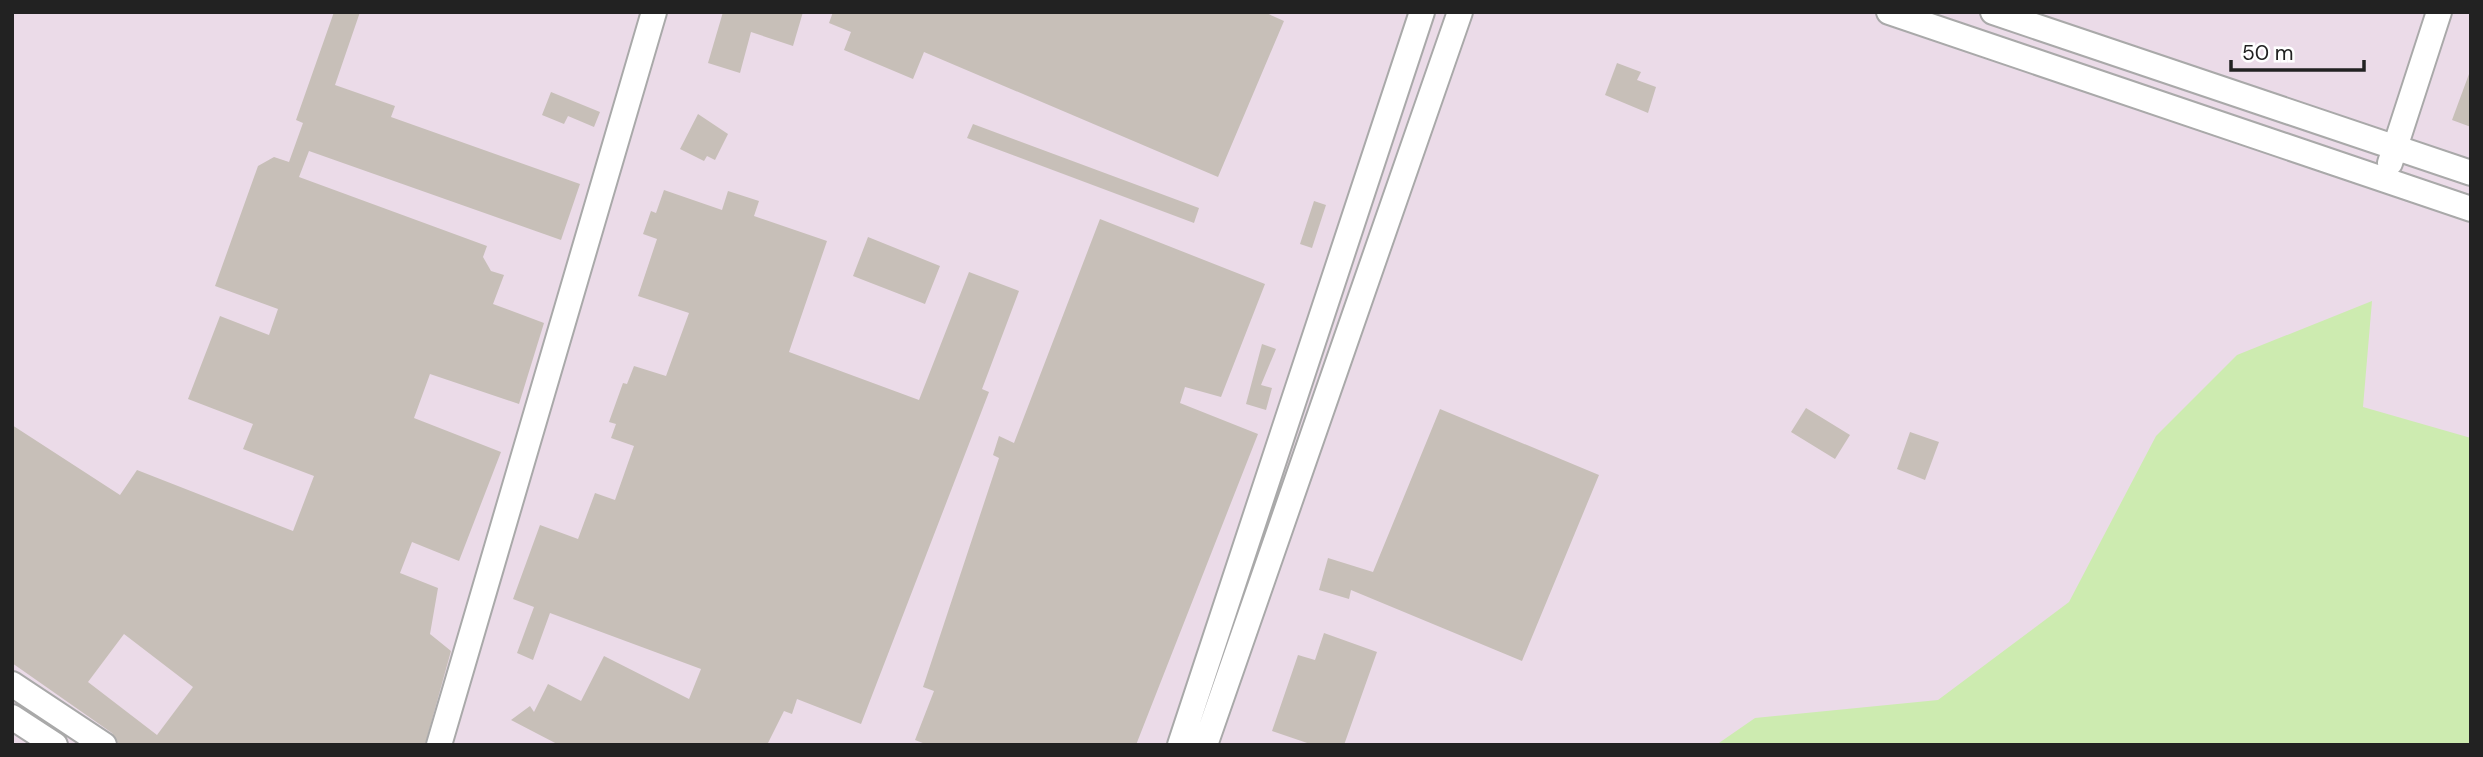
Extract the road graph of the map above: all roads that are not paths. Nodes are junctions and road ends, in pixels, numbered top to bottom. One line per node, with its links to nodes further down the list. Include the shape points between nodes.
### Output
1 (654, 12): 15 (street)
2 (1422, 12): 16 (street)
3 (1460, 12): 17 (street)
4 (1889, 12): 9 (street)
5 (1993, 12): 7 (street)
6 (2439, 12): 7 (street)
7 (2394, 147): 8 (street); 9 (street)
8 (2471, 173)
9 (2385, 180): 10 (street)
10 (2471, 209)
11 (12, 684): 14 (street)
12 (12, 717): 13 (street)
13 (55, 745)
14 (104, 745)
15 (439, 745)
16 (1180, 745)
17 (1205, 745)

